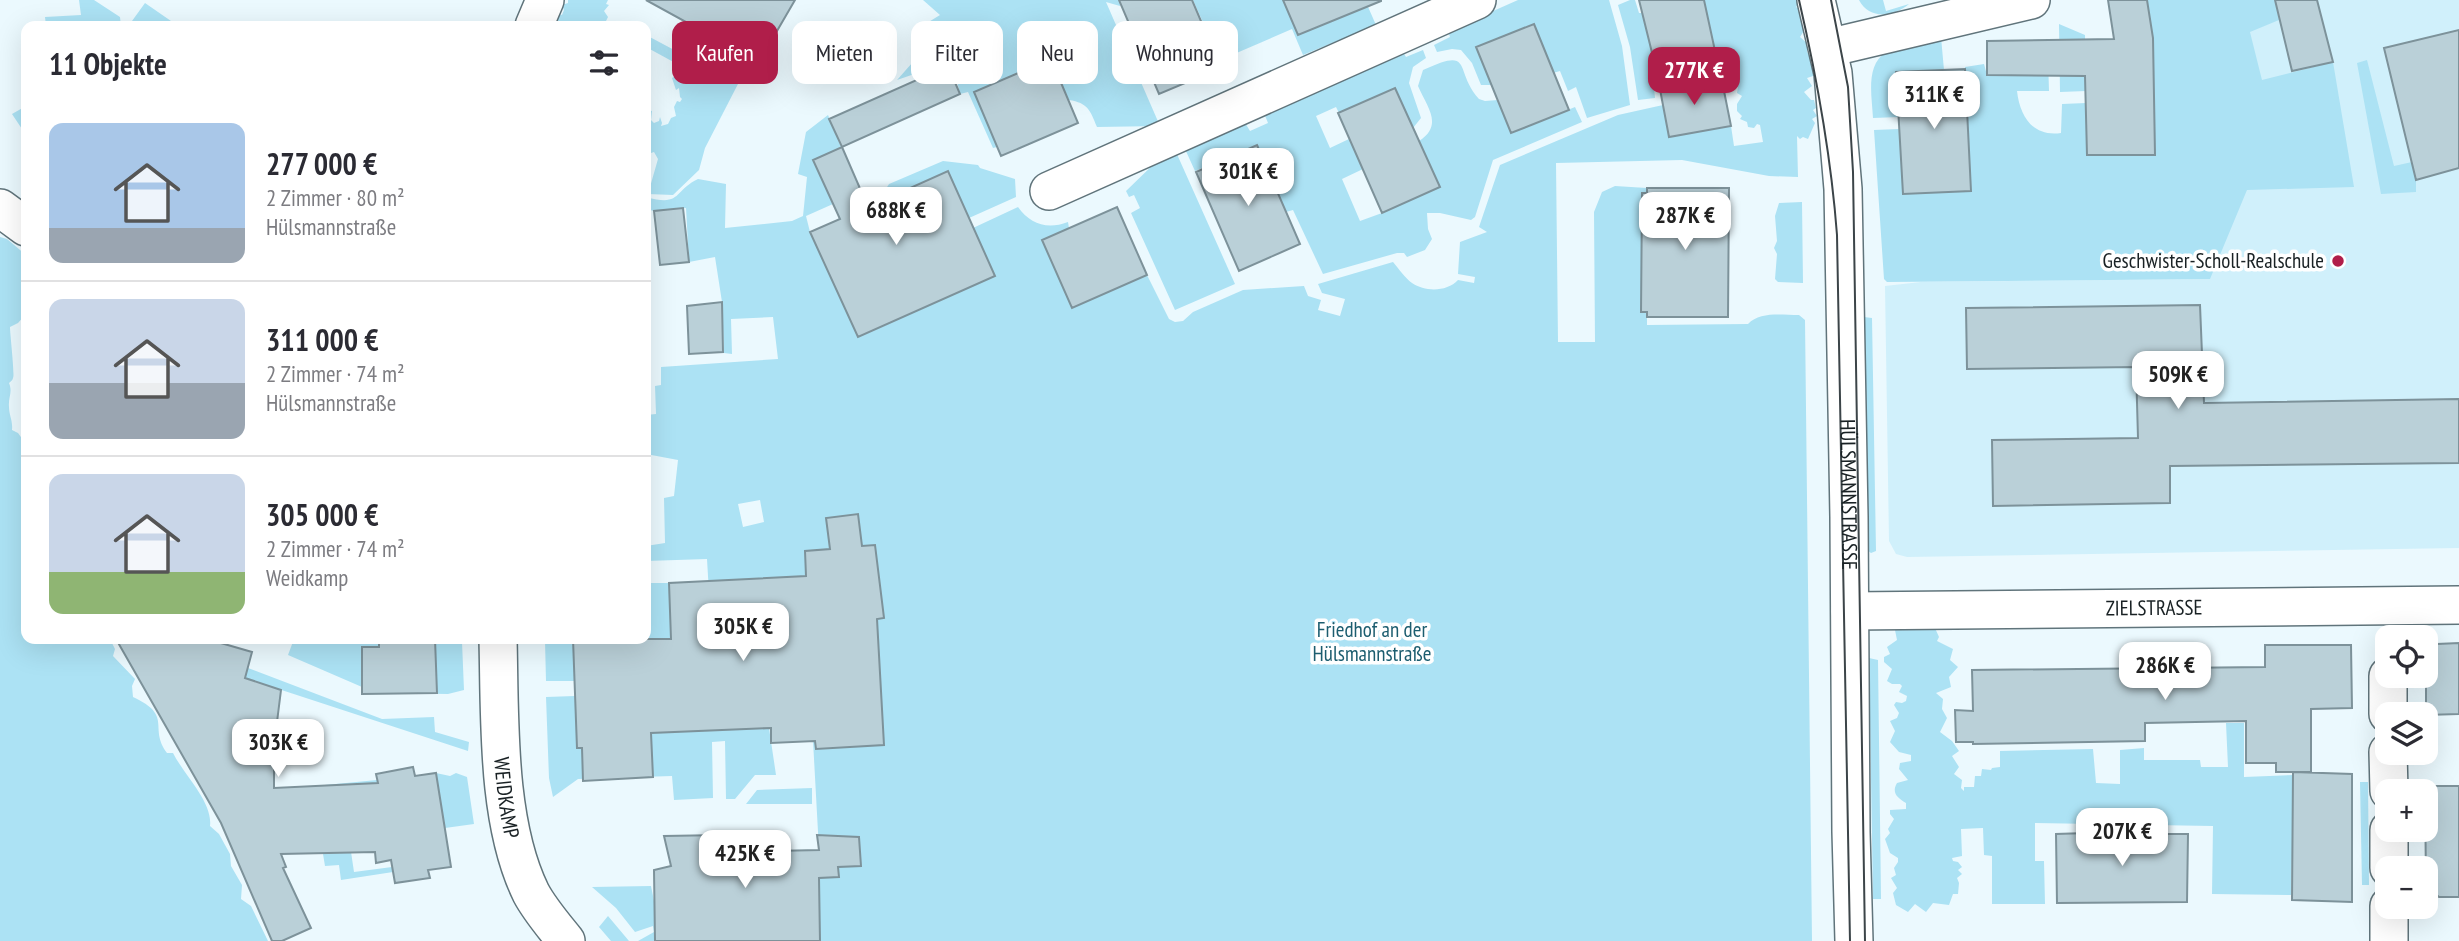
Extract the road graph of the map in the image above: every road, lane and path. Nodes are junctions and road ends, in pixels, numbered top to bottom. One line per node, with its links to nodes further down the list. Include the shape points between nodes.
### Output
1 (545, 0): 5 (street)
2 (1477, 0): 7 (street)
3 (1816, 0): 6 (street, HÜLSMANNSTRASSE)
4 (2031, 0): 6 (street)
5 (536, 21)
6 (1828, 48): 11 (street, HÜLSMANNSTRASSE, via 1843,189)
7 (1049, 191)
8 (0, 208): 9 (street)
9 (21, 223)
10 (2459, 605): 12 (street, ZIELSTRASSE)
11 (1850, 611): 12 (street, ZIELSTRASSE); 16 (street, HÜLSMANNSTRASSE)
12 (2388, 622)
13 (498, 644): 15 (street, WEIDKAMP, via 504,773 512,832 532,895)
14 (2389, 919): 17 (street)
15 (566, 941)
16 (1854, 941)
17 (2389, 941)

